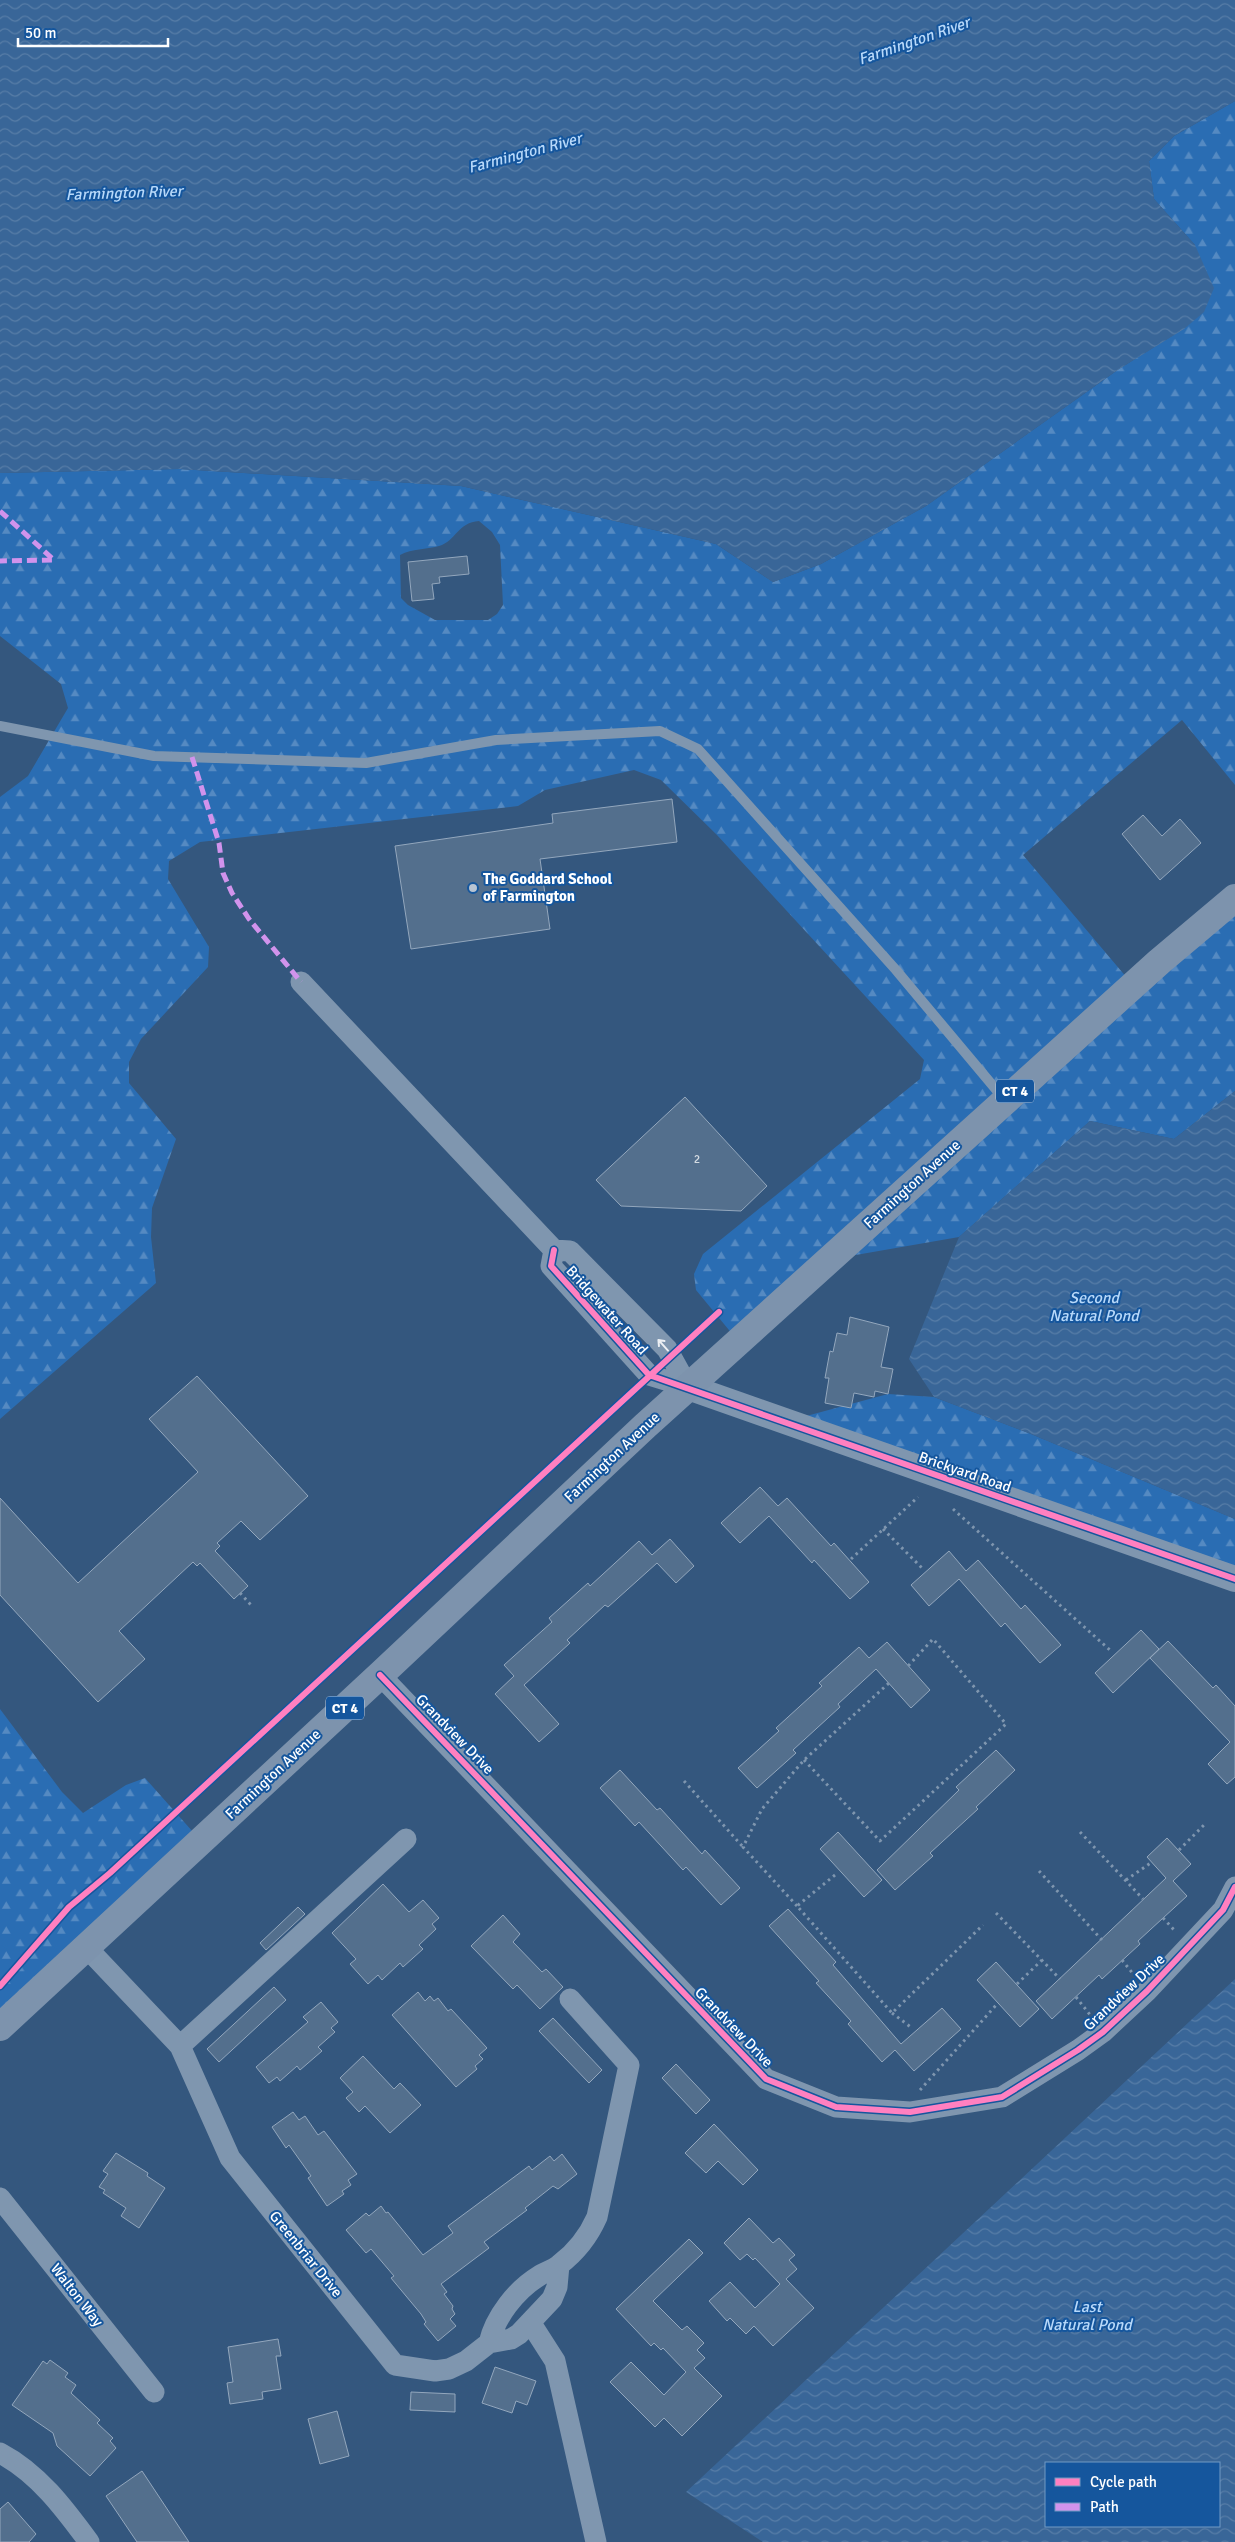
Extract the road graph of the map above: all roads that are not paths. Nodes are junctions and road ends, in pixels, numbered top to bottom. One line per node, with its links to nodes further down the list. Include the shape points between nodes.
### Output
1 (0, 726): 4 (lane, via 154,756 366,764 496,740 660,732 698,749 896,970)
2 (1235, 898): 4 (main road, Farmington Avenue / CT 4, via 1158,962)
3 (301, 982): 5 (street, Bridgewater Road)
4 (1005, 1100): 6 (main road, Farmington Avenue / CT 4)
5 (554, 1250): 6 (street, Bridgewater Road, one-way to 5, via 667,1349 570,1251); 6 (street, Bridgewater Road, via 551,1266 649,1375)
6 (688, 1387): 7 (street, Brickyard Road); 8 (main road, Farmington Avenue / CT 4)
7 (1235, 1579)
8 (380, 1675): 10 (street, Grandview Drive, via 766,2079 836,2107 910,2112 1002,2097 1103,2032 1223,1910); 11 (main road, Farmington Avenue / CT 4)
9 (406, 1840): 14 (street)
10 (1235, 1887)
11 (86, 1947): 13 (main road, Farmington Avenue / CT 4); 14 (street, Greenbriar Drive)
12 (570, 1999): 16 (street, Greenbriar Drive, via 629,2065 597,2217 589,2234)
13 (0, 2027)
14 (180, 2046): 18 (street, Greenbriar Drive, via 230,2158 395,2365 449,2370)
15 (0, 2198): 19 (street, Walton Way)
16 (559, 2265): 17 (street, Greenbriar Drive, via 557,2288 552,2299); 18 (street, Greenbriar Drive, via 531,2281 515,2297 492,2329)
17 (530, 2322): 18 (street, Greenbriar Drive, via 511,2339); 22 (street, via 555,2361)
18 (489, 2343)
19 (154, 2392)
20 (0, 2453): 21 (street, via 20,2464 55,2498)
21 (89, 2542)
22 (596, 2542)

